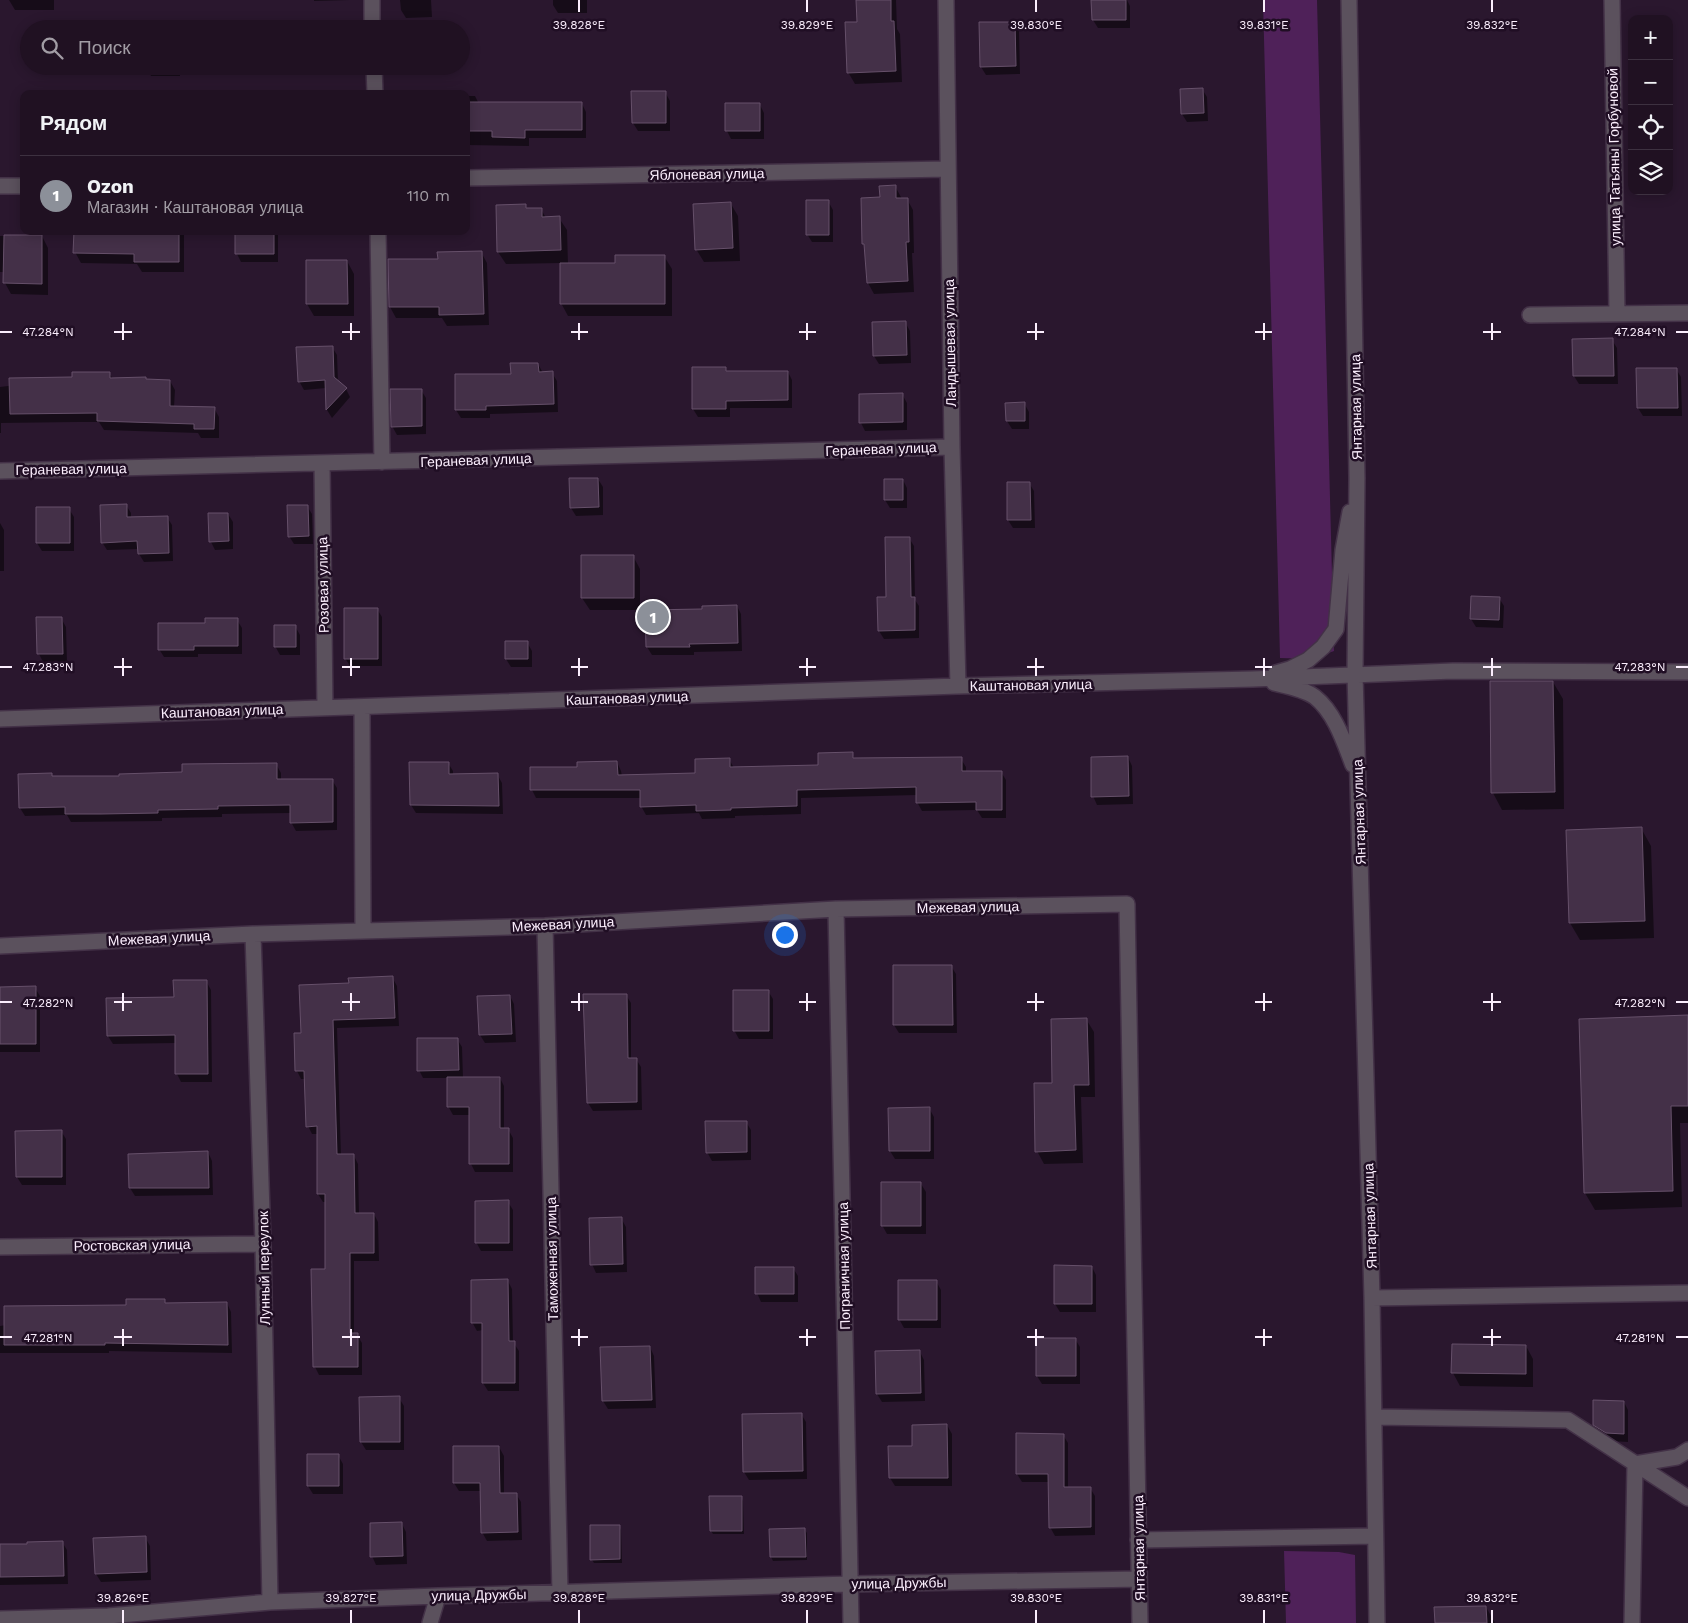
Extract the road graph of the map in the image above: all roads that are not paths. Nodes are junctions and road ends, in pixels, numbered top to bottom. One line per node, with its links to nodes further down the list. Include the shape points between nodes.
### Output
1 (372, 0): 5 (street)
2 (946, 0): 8 (street, Ландышевая улица)
3 (1348, 0): 20 (street, Янтарная улица)
4 (1612, 0): 14 (street, улица Татьяны Горбуновой)
5 (372, 20)
6 (374, 75): 7 (street)
7 (374, 90)
8 (947, 170): 9 (street, Яблоневая улица); 16 (street, Ландышевая улица)
9 (470, 178)
10 (0, 186): 11 (street)
11 (20, 186)
12 (378, 235): 17 (street)
13 (1688, 313): 14 (street)
14 (1617, 314): 15 (street)
15 (1530, 315)
16 (952, 447): 17 (street, Гераневая улица); 24 (street, Ландышевая улица)
17 (382, 462): 18 (street, Гераневая улица)
18 (322, 464): 19 (street, Гераневая улица); 25 (street, Розовая улица)
19 (0, 471)
20 (1357, 478): 22 (street, Янтарная улица); 23 (street, via 1343,550 1336,629 1308,660 1290,669)
21 (1688, 672): 22 (street)
22 (1355, 674): 23 (street); 28 (street, Янтарная улица)
23 (1253, 679): 24 (street, Каштановая улица); 28 (street, via 1293,687 1315,697 1332,716)
24 (958, 686): 26 (street, Каштановая улица)
25 (325, 707): 26 (street, Каштановая улица); 27 (street, Каштановая улица)
26 (362, 707): 32 (street)
27 (0, 719)
28 (1358, 776): 38 (street, Янтарная улица)
29 (1127, 904): 30 (street, Межевая улица); 44 (street, Янтарная улица)
30 (836, 909): 31 (street, Межевая улица); 46 (street, Пограничная улица)
31 (545, 926): 32 (street, Межевая улица); 47 (street, Таможенная улица)
32 (363, 930): 33 (street, Межевая улица)
33 (253, 934): 34 (street, Межевая улица); 35 (street, Лунный переулок)
34 (0, 946)
35 (263, 1244): 36 (street, Ростовская улица); 49 (street, Лунный переулок)
36 (0, 1248)
37 (1688, 1293): 38 (street)
38 (1372, 1298): 39 (street, Янтарная улица)
39 (1374, 1417): 41 (street, via 1568,1420); 43 (street, Янтарная улица)
40 (1688, 1450): 41 (street, via 1676,1457)
41 (1635, 1464): 42 (street); 56 (street)
42 (1688, 1498)
43 (1375, 1536): 44 (street); 55 (street, Янтарная улица)
44 (1138, 1540): 45 (street, Янтарная улица)
45 (1139, 1579): 46 (street, улица Дружбы); 54 (street, Янтарная улица)
46 (850, 1584): 47 (street, улица Дружбы); 53 (street, Пограничная улица)
47 (560, 1593): 48 (street, улица Дружбы)
48 (438, 1596): 49 (street, улица Дружбы); 52 (street)
49 (270, 1602): 51 (street, улица Дружбы)
50 (0, 1619): 51 (street, улица Дружбы)
51 (108, 1620)
52 (430, 1623)
53 (851, 1623)
54 (1140, 1623)
55 (1377, 1623)
56 (1632, 1623)

